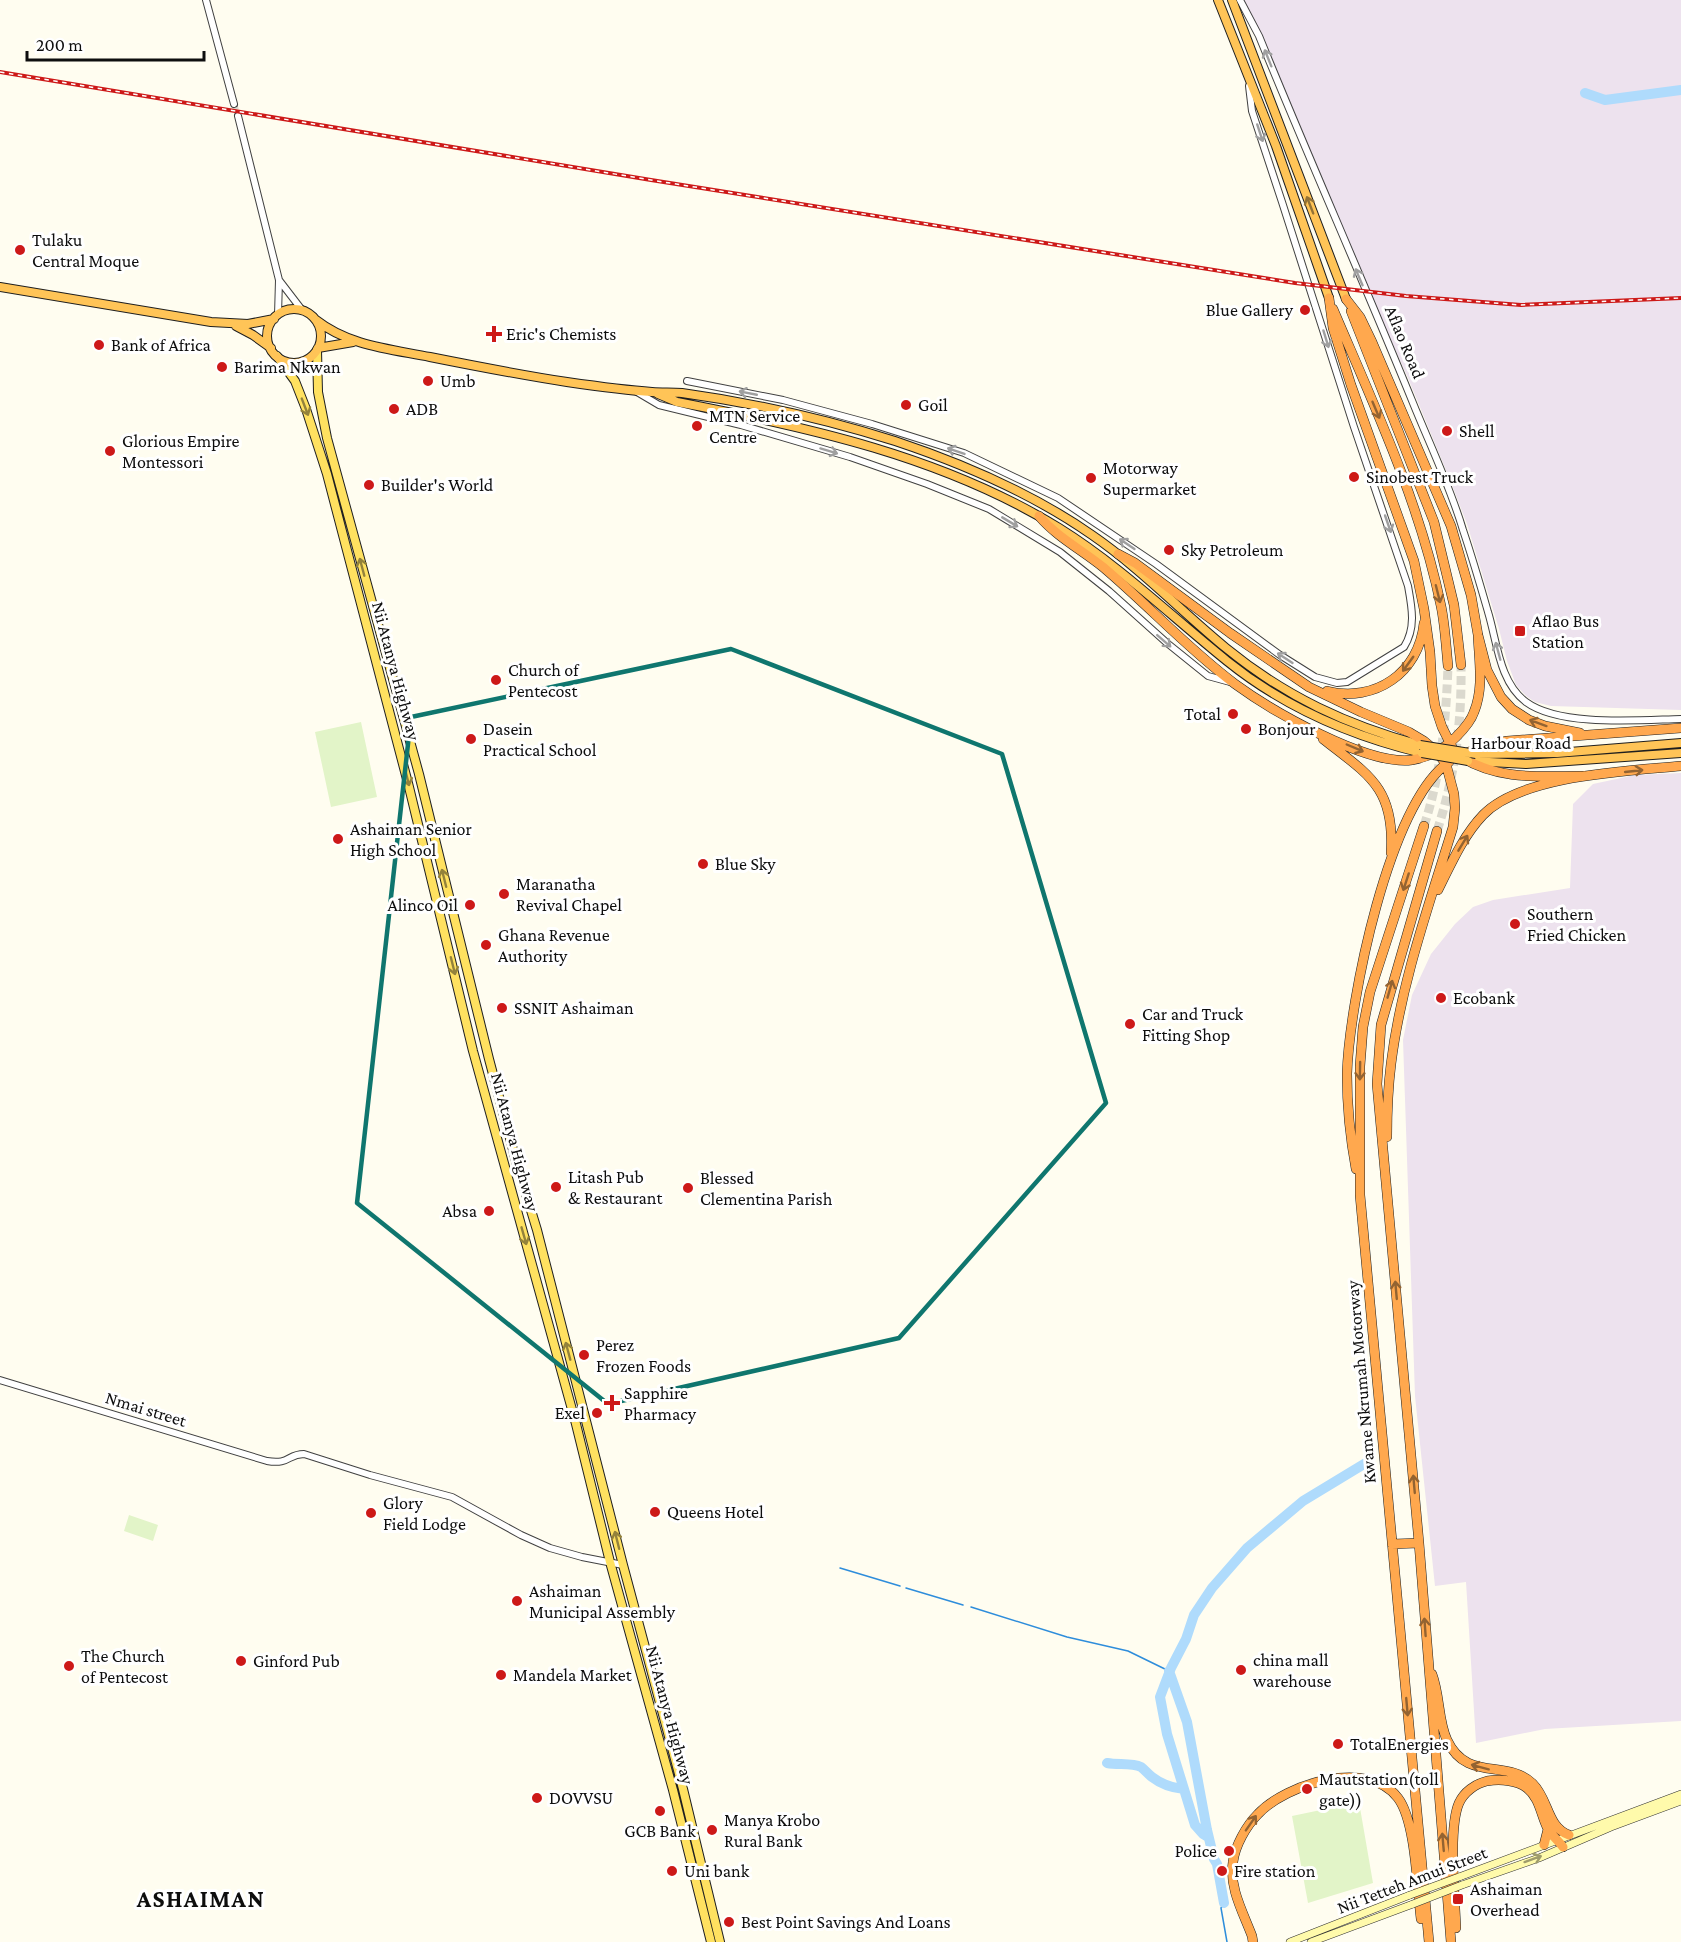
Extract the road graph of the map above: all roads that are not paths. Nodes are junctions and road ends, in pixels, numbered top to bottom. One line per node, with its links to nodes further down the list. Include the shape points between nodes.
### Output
1 (206, 0): 6 (street)
2 (1218, 0): 5 (highway)
3 (1232, 0): 11 (highway, one-way to 3)
4 (1240, 0): 30 (street, Aflao Road, one-way to 4, via 1511,686 1504,669 1460,519 1432,447)
5 (1248, 76): 10 (highway); 19 (street, one-way to 19, via 1252,111 1413,611 1412,631 1404,647 1347,682 1316,677 1058,498 975,458 815,408)
6 (234, 104)
7 (238, 116): 8 (street)
8 (279, 280): 12 (street); 13 (street)
9 (0, 287): 15 (highway)
10 (1329, 298): 24 (highway, via 1333,328 1414,561); 27 (highway, one-way to 27, via 1390,443 1424,538 1442,608)
11 (1346, 298): 25 (highway, via 1372,342 1451,526); 26 (highway, via 1434,522 1454,605)
12 (302, 310): 13 (highway, via 289,310); 14 (highway)
13 (276, 317): 15 (highway, via 255,324); 18 (highway, via 268,336)
14 (316, 320): 16 (highway); 17 (highway, via 321,334)
15 (233, 324): 18 (highway)
16 (354, 342): 17 (highway); 20 (highway, via 565,382)
17 (317, 349): 18 (highway, via 311,357 294,363); 46 (main road, one-way to 17, via 327,438 318,393)
18 (274, 352): 47 (main road, Nii Atanya Highway, one-way to 47, via 295,381 327,474)
19 (687, 381)
20 (634, 390): 21 (highway); 28 (street, one-way to 28, via 659,405 850,458 989,509 1060,552 1208,676)
21 (655, 393): 22 (highway, via 677,402 800,427 860,444 972,483); 23 (highway, via 677,393 787,412 894,441 963,465 1015,489)
22 (1039, 516): 28 (highway); 34 (highway, via 1080,542 1264,688 1316,716)
23 (1118, 554): 29 (highway); 34 (highway, via 1245,663 1283,689)
24 (1424, 609): 29 (highway, one-way to 29, via 1420,645 1409,665 1394,680 1361,694); 36 (highway, via 1431,686)
25 (1478, 635): 35 (highway, one-way to 25, via 1545,726 1512,709 1487,670); 36 (highway, via 1480,688 1474,713 1464,730)
26 (1461, 665)
27 (1448, 666)
28 (1234, 683): 33 (highway)
29 (1309, 687): 38 (highway, via 1409,732)
30 (1525, 702): 31 (street, Harbour Road, via 1540,711 1582,719)
31 (1681, 719)
32 (1681, 728): 35 (highway)
33 (1311, 730): 38 (highway, one-way to 38, via 1391,759 1412,760); 48 (highway, via 1359,767 1380,790 1390,813)
34 (1364, 732): 37 (highway, Harbour Road, bridge, via 1476,754 1546,754); 39 (highway, Harbour Road, bridge, via 1422,753 1497,764)
35 (1595, 736): 40 (highway, via 1507,741)
36 (1449, 743): 38 (highway); 40 (highway)
37 (1681, 743)
38 (1437, 752): 41 (highway)
39 (1681, 753)
40 (1459, 756): 41 (highway); 43 (highway, via 1501,774)
41 (1446, 764): 48 (highway, via 1426,788); 49 (highway, via 1454,794 1453,827)
42 (1681, 766): 43 (highway, one-way to 42)
43 (1584, 776): 49 (highway, one-way to 43, via 1484,814 1503,799 1528,789)
44 (1424, 826): 53 (highway, Kwame Nkrumah Motorway, one-way to 53, via 1370,992 1363,1027 1359,1066)
45 (1437, 831): 52 (highway, one-way to 45, via 1377,1084 1381,1025)
46 (436, 846): 47 (main road); 50 (main road, one-way to 46)
47 (424, 848): 51 (main road, Nii Atanya Highway, one-way to 51)
48 (1390, 862): 53 (highway, via 1354,1005 1347,1072 1348,1125)
49 (1426, 913): 52 (highway, via 1410,967 1391,1063)
50 (486, 1047): 51 (main road); 58 (main road, one-way to 50)
51 (473, 1051): 57 (main road, Nii Atanya Highway, one-way to 57)
52 (1386, 1172): 55 (highway, one-way to 52)
53 (1360, 1195): 56 (highway, Kwame Nkrumah Motorway)
54 (0, 1380): 57 (street, Nmai street, via 267,1461 284,1462 304,1454 452,1497 550,1548)
55 (1419, 1543): 56 (highway); 59 (highway, one-way to 55)
56 (1392, 1544): 74 (highway, Kwame Nkrumah Motorway, one-way to 74)
57 (610, 1562): 58 (street); 68 (main road, Nii Atanya Highway)
58 (623, 1564): 69 (main road)
59 (1428, 1663): 63 (highway, one-way to 59, via 1556,1827 1544,1800 1528,1780 1512,1773 1477,1768 1456,1755 1445,1734); 75 (highway, one-way to 59)
60 (1681, 1794): 63 (main road)
61 (1681, 1801): 64 (main road)
62 (1548, 1829): 64 (highway); 65 (highway); 76 (highway, via 1535,1798 1518,1784 1491,1781 1465,1794 1457,1811 1454,1833)
63 (1569, 1835): 64 (main road)
64 (1561, 1843): 65 (main road, Nii Tetteh Amui Street); 66 (main road, one-way to 64)
65 (1544, 1845): 66 (main road, Nii Tetteh Amui Street)
66 (1460, 1881): 71 (main road, Nii Tetteh Amui Street, bridge, via 1410,1895); 72 (main road, bridge, via 1413,1904)
67 (1253, 1939): 70 (highway); 73 (highway, one-way to 73, via 1233,1883 1235,1852 1248,1825 1268,1806 1291,1793 1350,1776 1384,1785 1403,1808 1411,1839)
68 (711, 1942)
69 (720, 1942)
70 (1261, 1942)
71 (1290, 1942)
72 (1311, 1942)
73 (1424, 1942)
74 (1429, 1942)
75 (1451, 1942)
76 (1456, 1942)

